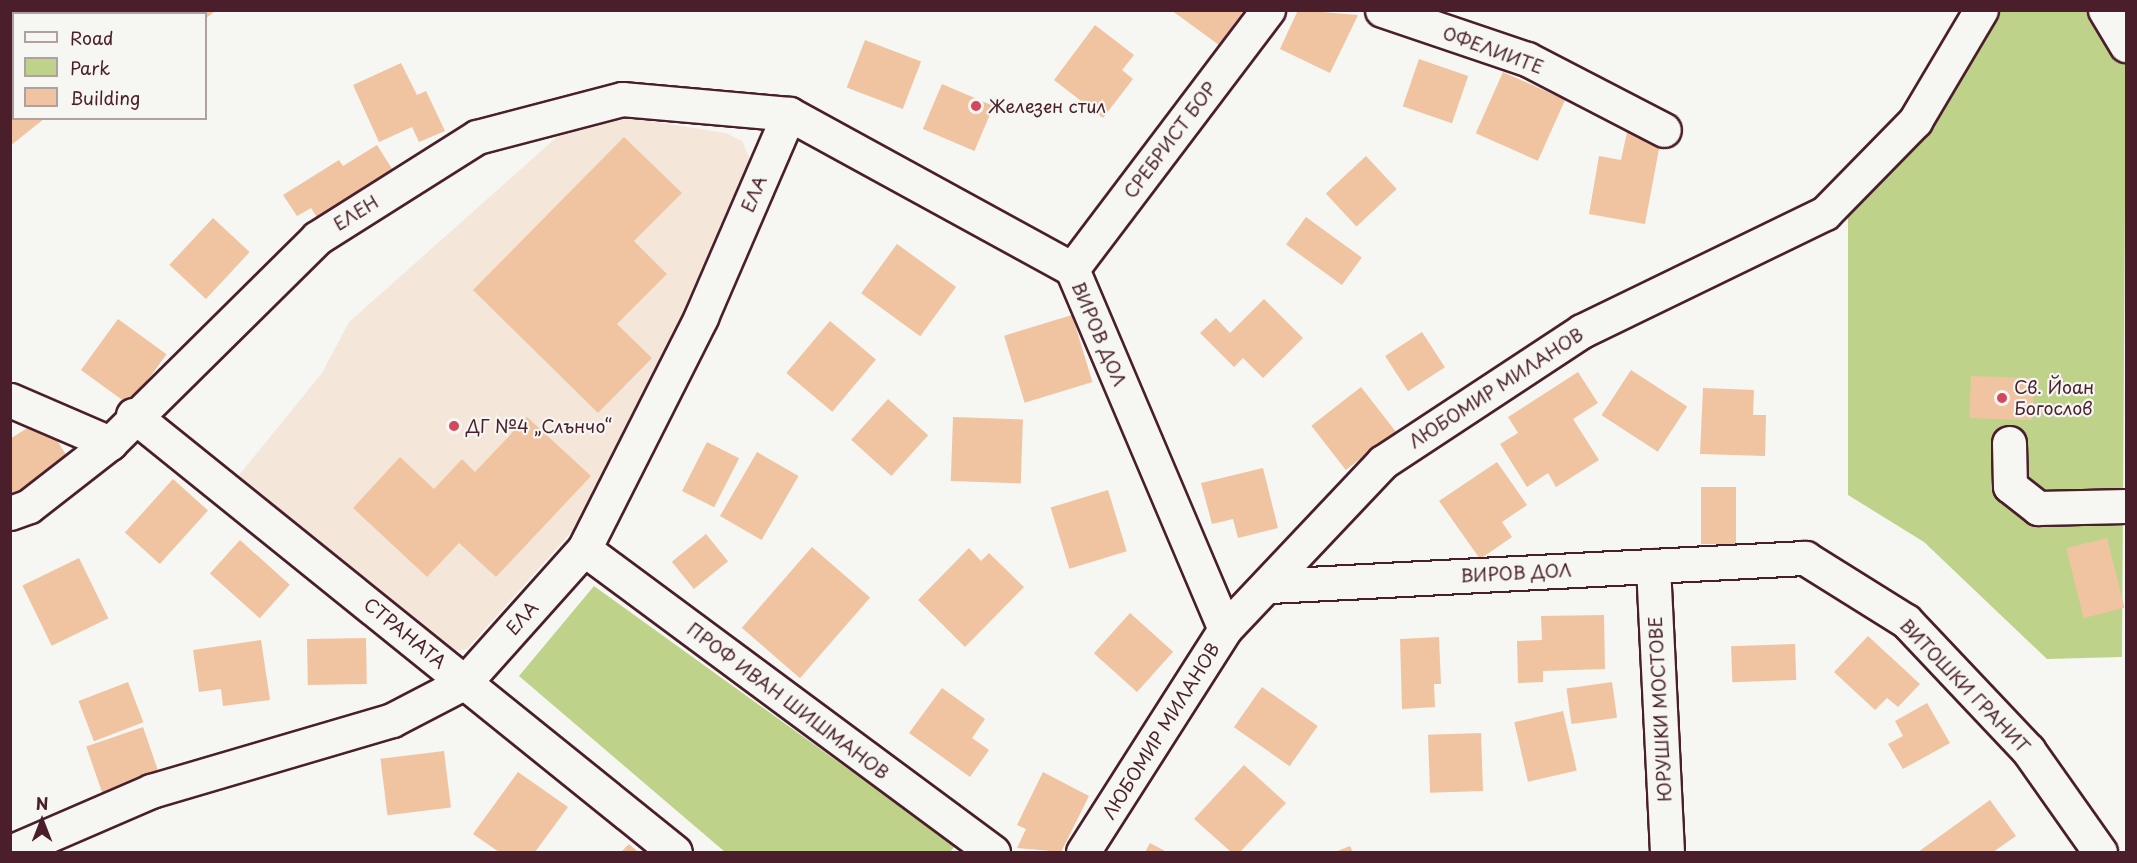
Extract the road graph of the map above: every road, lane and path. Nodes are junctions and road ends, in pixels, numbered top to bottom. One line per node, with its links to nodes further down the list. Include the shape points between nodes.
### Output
1 (1268, 10): 8 (street, СРЕБРИСТ БОР)
2 (1382, 10): 7 (street, ОФЕЛИИТЕ, via 1527,59)
3 (1981, 10): 17 (street, ЛЮБОМИР МИЛАНОВ, via 1915,121 1825,213 1582,330 1383,462)
4 (2105, 10): 5 (street)
5 (2127, 45)
6 (789, 114): 8 (street, ВИРОВ ДОЛ); 10 (street, ЕЛЕН, via 622,99 477,137 317,238); 15 (street, ЕЛА, via 701,317)
7 (1664, 130)
8 (1072, 269): 18 (street, ВИРОВ ДОЛ)
9 (10, 400): 11 (street)
10 (133, 415): 11 (street, ЕЛЕН); 19 (street, СТРАНАТА)
11 (110, 443): 14 (street, ЕЛЕН, via 29,506)
12 (2009, 443): 13 (street, via 2010,486 2038,508)
13 (2127, 506)
14 (10, 513)
15 (584, 549): 19 (street, ЕЛА); 22 (street, ПРОФ ИВАН ШИШМАНОВ)
16 (1653, 566): 17 (street, ВИРОВ ДОЛ); 24 (street, ЮРУШКИ МОСТОВЕ); 25 (street, ВИТОШКИ ГРАНИТ, via 1804,558 1906,621 2028,750)
17 (1270, 586): 18 (street, ЛЮБОМИР МИЛАНОВ)
18 (1225, 629): 23 (street, ЛЮБОМИР МИЛАНОВ)
19 (465, 682): 20 (street, ЕЛА, via 392,720 151,791); 21 (street, СТРАНАТА)
20 (10, 852)
21 (675, 852)
22 (993, 852)
23 (1083, 852)
24 (1667, 852)
25 (2100, 852)

